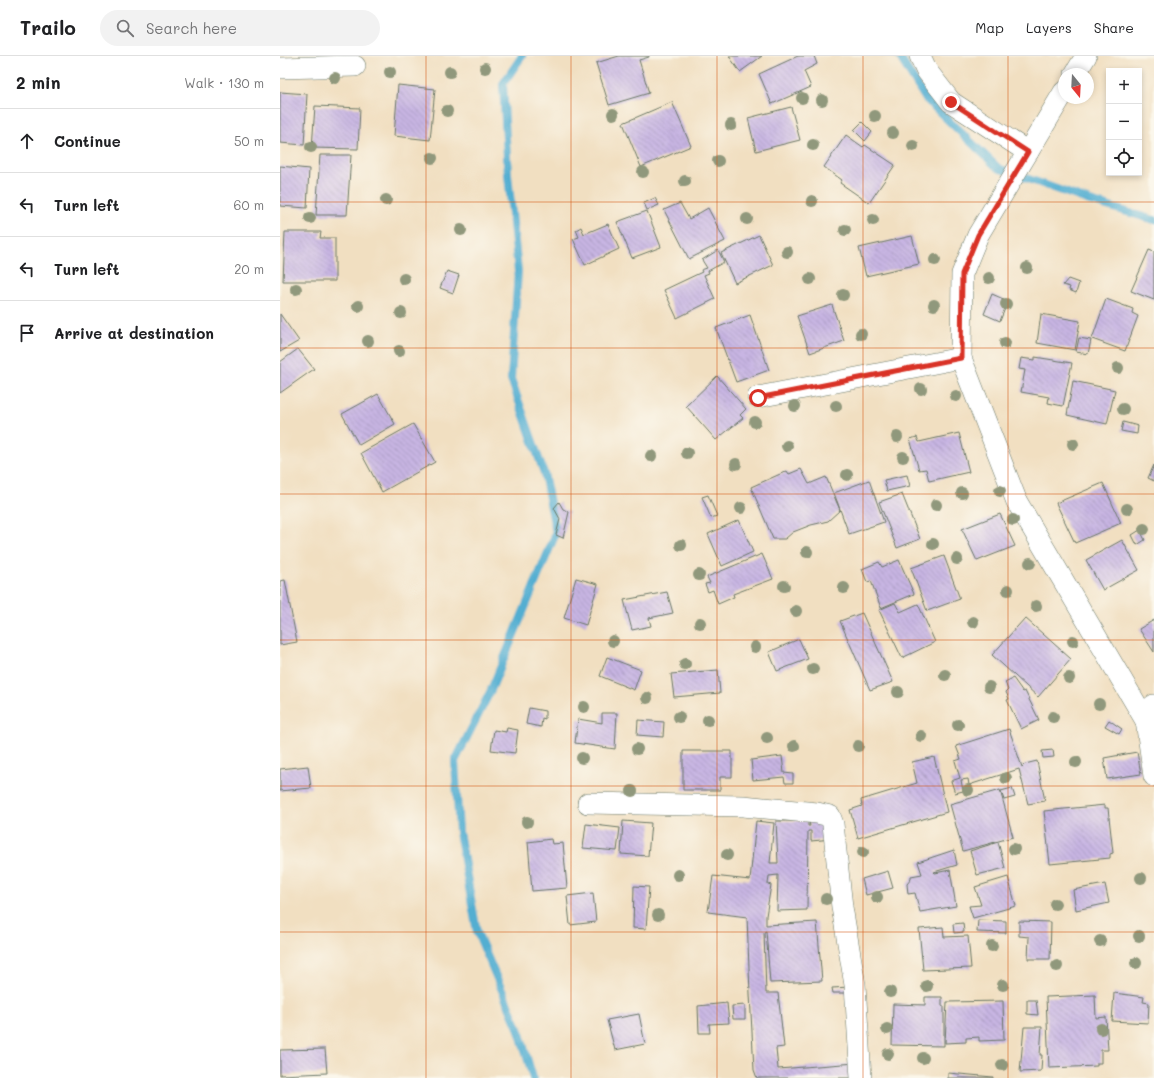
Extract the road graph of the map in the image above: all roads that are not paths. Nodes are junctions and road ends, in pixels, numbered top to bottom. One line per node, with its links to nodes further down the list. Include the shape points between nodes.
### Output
1 (920, 56): 7 (street, via 927,71 951,102)
2 (1086, 56): 5 (street)
3 (355, 66): 4 (street)
4 (280, 68)
5 (1079, 68)
6 (1058, 102): 7 (street)
7 (1028, 152): 8 (street, via 978,235 962,274)
8 (961, 358): 9 (street); 10 (street, via 1017,502)
9 (758, 398)
10 (1150, 713): 11 (street)
11 (1154, 776)
12 (588, 803): 13 (street, via 743,806 830,816 855,985)
13 (861, 1078)

